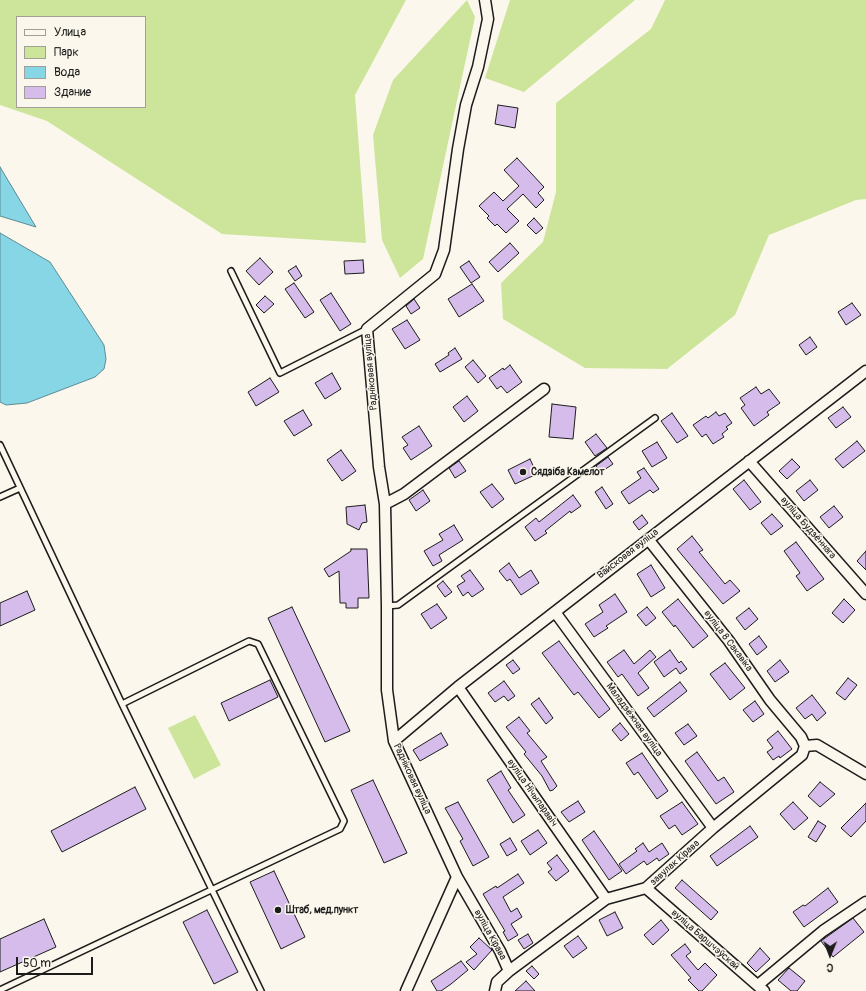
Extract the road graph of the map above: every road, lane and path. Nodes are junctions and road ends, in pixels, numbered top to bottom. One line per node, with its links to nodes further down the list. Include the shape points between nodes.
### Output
1 (485, 0): 3 (street, Радніковая вуліца, via 488,19 478,67 466,105 444,250 435,274)
2 (231, 271): 3 (lane, via 280,373)
3 (368, 329): 11 (street, Радніковая вуліца, via 379,467)
4 (866, 372): 8 (street, Вайсковая вуліца)
5 (544, 389): 11 (street, via 404,494)
6 (655, 418): 14 (lane, via 398,605)
7 (0, 445): 9 (lane)
8 (749, 461): 12 (street, Вайсковая вуліца); 13 (street, вуліца Будзённага)
9 (20, 488): 10 (lane); 17 (lane)
10 (0, 497)
11 (385, 504): 14 (street, Радніковая вуліца)
12 (648, 539): 15 (street, Вайсковая вуліца); 19 (street, вуліца 8 Сакавіка, via 729,641 770,700 801,737)
13 (866, 594)
14 (388, 606): 18 (street, Радніковая вуліца, via 387,690)
15 (555, 612): 16 (street, Вайсковая вуліца); 21 (street, Маладзёжная вуліца)
16 (458, 686): 18 (street, Вайсковая вуліца); 25 (street, вуліца Нічыпаравіч)
17 (122, 704): 24 (lane); 24 (lane, via 249,641 258,644 344,821 340,829)
18 (394, 741): 22 (street, Радніковая вуліца)
19 (805, 746): 20 (street, via 817,745); 21 (street, завулак Кірава, via 802,755)
20 (866, 774)
21 (713, 828): 23 (street, завулак Кірава)
22 (457, 877): 27 (street, вуліца Кірава); 31 (street)
23 (646, 888): 25 (street, завулак Кірава); 28 (street, вуліца Баршчэўскай)
24 (212, 890): 29 (lane); 30 (lane)
25 (606, 899): 27 (street, завулак Кірава)
26 (866, 902): 28 (street, via 823,931)
27 (509, 971): 32 (street, вуліца Кірава, via 497,982)
28 (761, 988)
29 (0, 990)
30 (262, 991)
31 (406, 991)
32 (495, 991)

